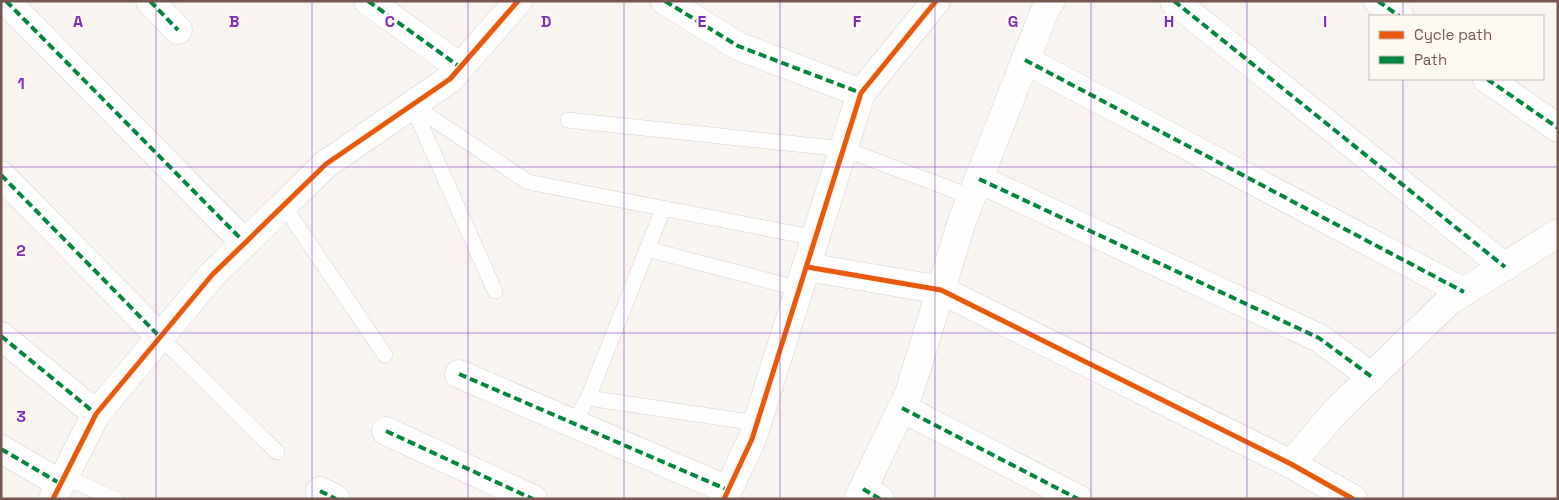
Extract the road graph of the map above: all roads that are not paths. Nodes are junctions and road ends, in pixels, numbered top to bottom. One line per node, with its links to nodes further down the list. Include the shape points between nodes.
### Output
1 (6, 1): 26 (street)
2 (150, 1): 11 (street)
3 (368, 1): 13 (street)
4 (518, 1): 13 (street)
5 (665, 1): 15 (street, via 738,46)
6 (936, 1): 15 (street)
7 (1051, 1): 12 (street)
8 (1174, 1): 28 (street)
9 (1378, 1): 10 (street)
10 (1398, 15)
11 (178, 30)
12 (1025, 60): 21 (street); 32 (street)
13 (460, 67): 16 (street, via 450,79)
14 (1488, 80): 18 (street)
15 (862, 93): 19 (street)
16 (412, 105): 22 (street, via 326,164); 23 (lane, via 528,182); 31 (lane)
17 (568, 120): 19 (lane)
18 (1558, 128)
19 (844, 149): 21 (lane); 25 (street)
20 (1, 175): 34 (street)
21 (975, 188): 30 (street); 37 (street, via 1319,338)
22 (283, 205): 26 (street); 35 (lane)
23 (663, 209): 25 (lane); 27 (lane)
24 (1558, 233): 28 (street)
25 (816, 238): 29 (street)
26 (245, 243): 34 (street, via 212,275)
27 (647, 249): 29 (lane); 38 (lane)
28 (1505, 267): 32 (street)
29 (803, 278): 30 (street); 42 (street)
30 (941, 290): 39 (street); 46 (street)
31 (495, 291)
32 (1464, 292): 37 (street, via 1449,301)
33 (1, 336): 40 (street)
34 (160, 337): 40 (street); 45 (lane)
35 (384, 355)
36 (459, 374): 41 (street)
37 (1372, 377): 46 (street, via 1335,412)
38 (588, 398): 41 (lane); 42 (lane)
39 (902, 408): 49 (street); 52 (street)
40 (96, 414): 47 (street)
41 (573, 423): 48 (street)
42 (758, 423): 48 (street)
43 (386, 431): 51 (street)
44 (1, 449): 47 (street)
45 (277, 452)
46 (1291, 464): 53 (street)
47 (60, 487): 50 (lane)
48 (726, 494)
49 (867, 495)
50 (116, 499)
51 (533, 499)
52 (1078, 499)
53 (1352, 499)

